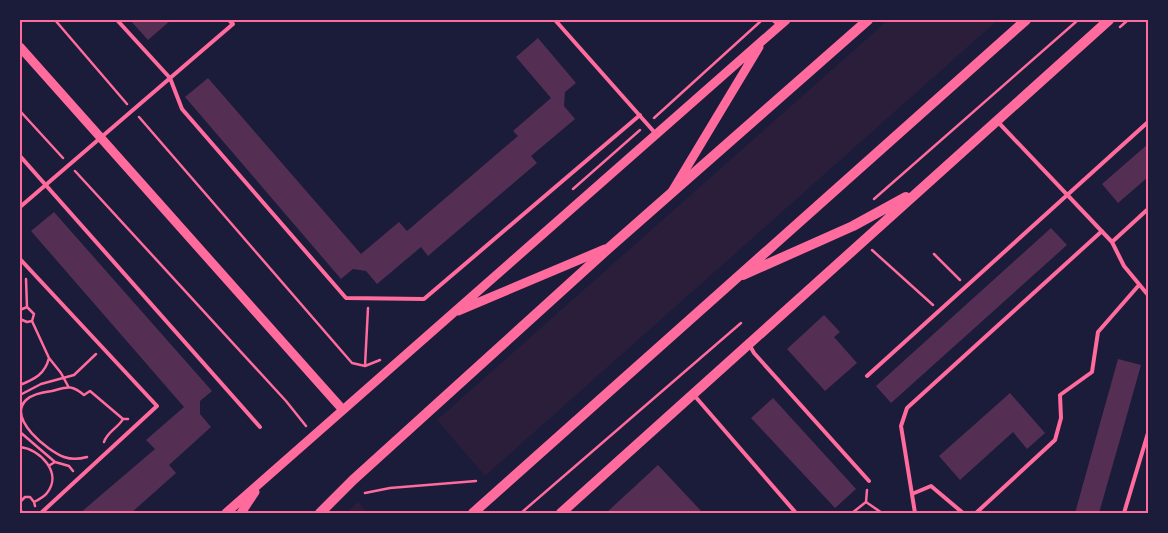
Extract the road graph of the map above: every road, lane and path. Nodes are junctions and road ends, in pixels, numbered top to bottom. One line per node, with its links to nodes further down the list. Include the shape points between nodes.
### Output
1 (54, 20): 14 (path)
2 (118, 20): 13 (lane)
3 (229, 20): 13 (lane, via 233,24)
4 (555, 20): 16 (lane)
5 (762, 20): 19 (path)
6 (868, 20): 27 (main road)
7 (1026, 20): 39 (main road)
8 (1078, 20): 29 (path)
9 (1109, 20): 17 (main road)
10 (780, 22): 11 (street)
11 (765, 38): 20 (street); 27 (street)
12 (20, 47): 21 (street)
13 (170, 78): 14 (lane); 43 (lane, via 182,109 346,298)
14 (133, 110): 21 (lane); 55 (path, via 352,363)
15 (20, 111): 23 (path)
16 (640, 115): 19 (lane); 43 (lane, via 424,299)
17 (996, 120): 25 (main road); 28 (lane)
18 (1148, 122): 28 (lane)
19 (648, 124): 20 (lane); 26 (path)
20 (656, 134): 47 (street)
21 (100, 139): 23 (lane); 62 (street)
22 (20, 156): 24 (lane)
23 (69, 165): 24 (lane); 65 (path)
24 (46, 185): 30 (lane); 66 (lane)
25 (920, 189): 39 (main road, via 853,226); 51 (main road)
26 (573, 190)
27 (670, 194): 34 (main road)
28 (1068, 195): 32 (lane); 41 (lane)
29 (868, 205)
30 (20, 207)
31 (1148, 209): 33 (lane)
32 (1102, 231): 33 (lane); 79 (lane, via 907,408 901,426)
33 (1112, 242): 40 (lane, via 1124,266)
34 (610, 247): 47 (street); 89 (main road)
35 (870, 249): 46 (path)
36 (934, 254): 41 (path)
37 (20, 259): 38 (lane)
38 (26, 265): 44 (path); 52 (lane)
39 (734, 280): 90 (main road)
40 (1139, 285): 42 (lane); 98 (lane, via 1098,332 1092,372 1060,394 1061,418 1055,440)
41 (967, 286): 46 (lane)
42 (1148, 296)
43 (368, 298): 55 (path)
44 (27, 307): 45 (path); 49 (path, via 34,314)
45 (20, 310)
46 (939, 311): 56 (lane)
47 (451, 314): 62 (street)
48 (20, 319): 49 (path)
49 (32, 321): 54 (path)
50 (742, 323): 91 (path)
51 (748, 344): 61 (main road); 76 (lane)
52 (103, 348): 57 (path, via 74,375); 64 (lane, via 156,406)
53 (387, 354): 55 (path, via 380,361)
54 (50, 358): 57 (path); 58 (path, via 42,374)
55 (365, 366)
56 (867, 376)
57 (64, 379): 59 (path); 60 (path, via 41,384)
58 (20, 384)
59 (68, 387): 63 (path, via 76,388 84,395 90,391); 71 (path, via 26,399 22,418 54,452 74,459)
60 (20, 394)
61 (693, 394): 92 (main road); 93 (lane)
62 (342, 410): 77 (street)
63 (123, 419): 64 (path); 70 (path, via 106,435)
64 (142, 420): 74 (lane)
65 (306, 426)
66 (260, 427)
67 (20, 432): 72 (path)
68 (1148, 433): 99 (lane)
69 (20, 447): 73 (path, via 34,452)
70 (101, 447)
71 (93, 454)
72 (55, 462): 73 (path); 74 (path, via 69,466)
73 (50, 465): 81 (path, via 47,494)
74 (79, 478): 86 (lane)
75 (476, 481): 78 (path)
76 (869, 481): 82 (path)
77 (262, 482): 87 (street); 88 (street)
78 (365, 493)
79 (912, 494): 96 (lane); 97 (lane, via 931,486)
80 (20, 501): 81 (path, via 30,497)
81 (34, 502): 84 (path)
82 (866, 502): 94 (path); 95 (path)
83 (20, 510): 85 (path)
84 (33, 512)
85 (23, 513)
86 (41, 513)
87 (226, 513)
88 (240, 513)
89 (320, 513)
90 (473, 513)
91 (521, 513)
92 (561, 513)
93 (796, 513)
94 (852, 513)
95 (882, 513)
96 (915, 513)
97 (967, 513)
98 (976, 513)
99 (1124, 513)

